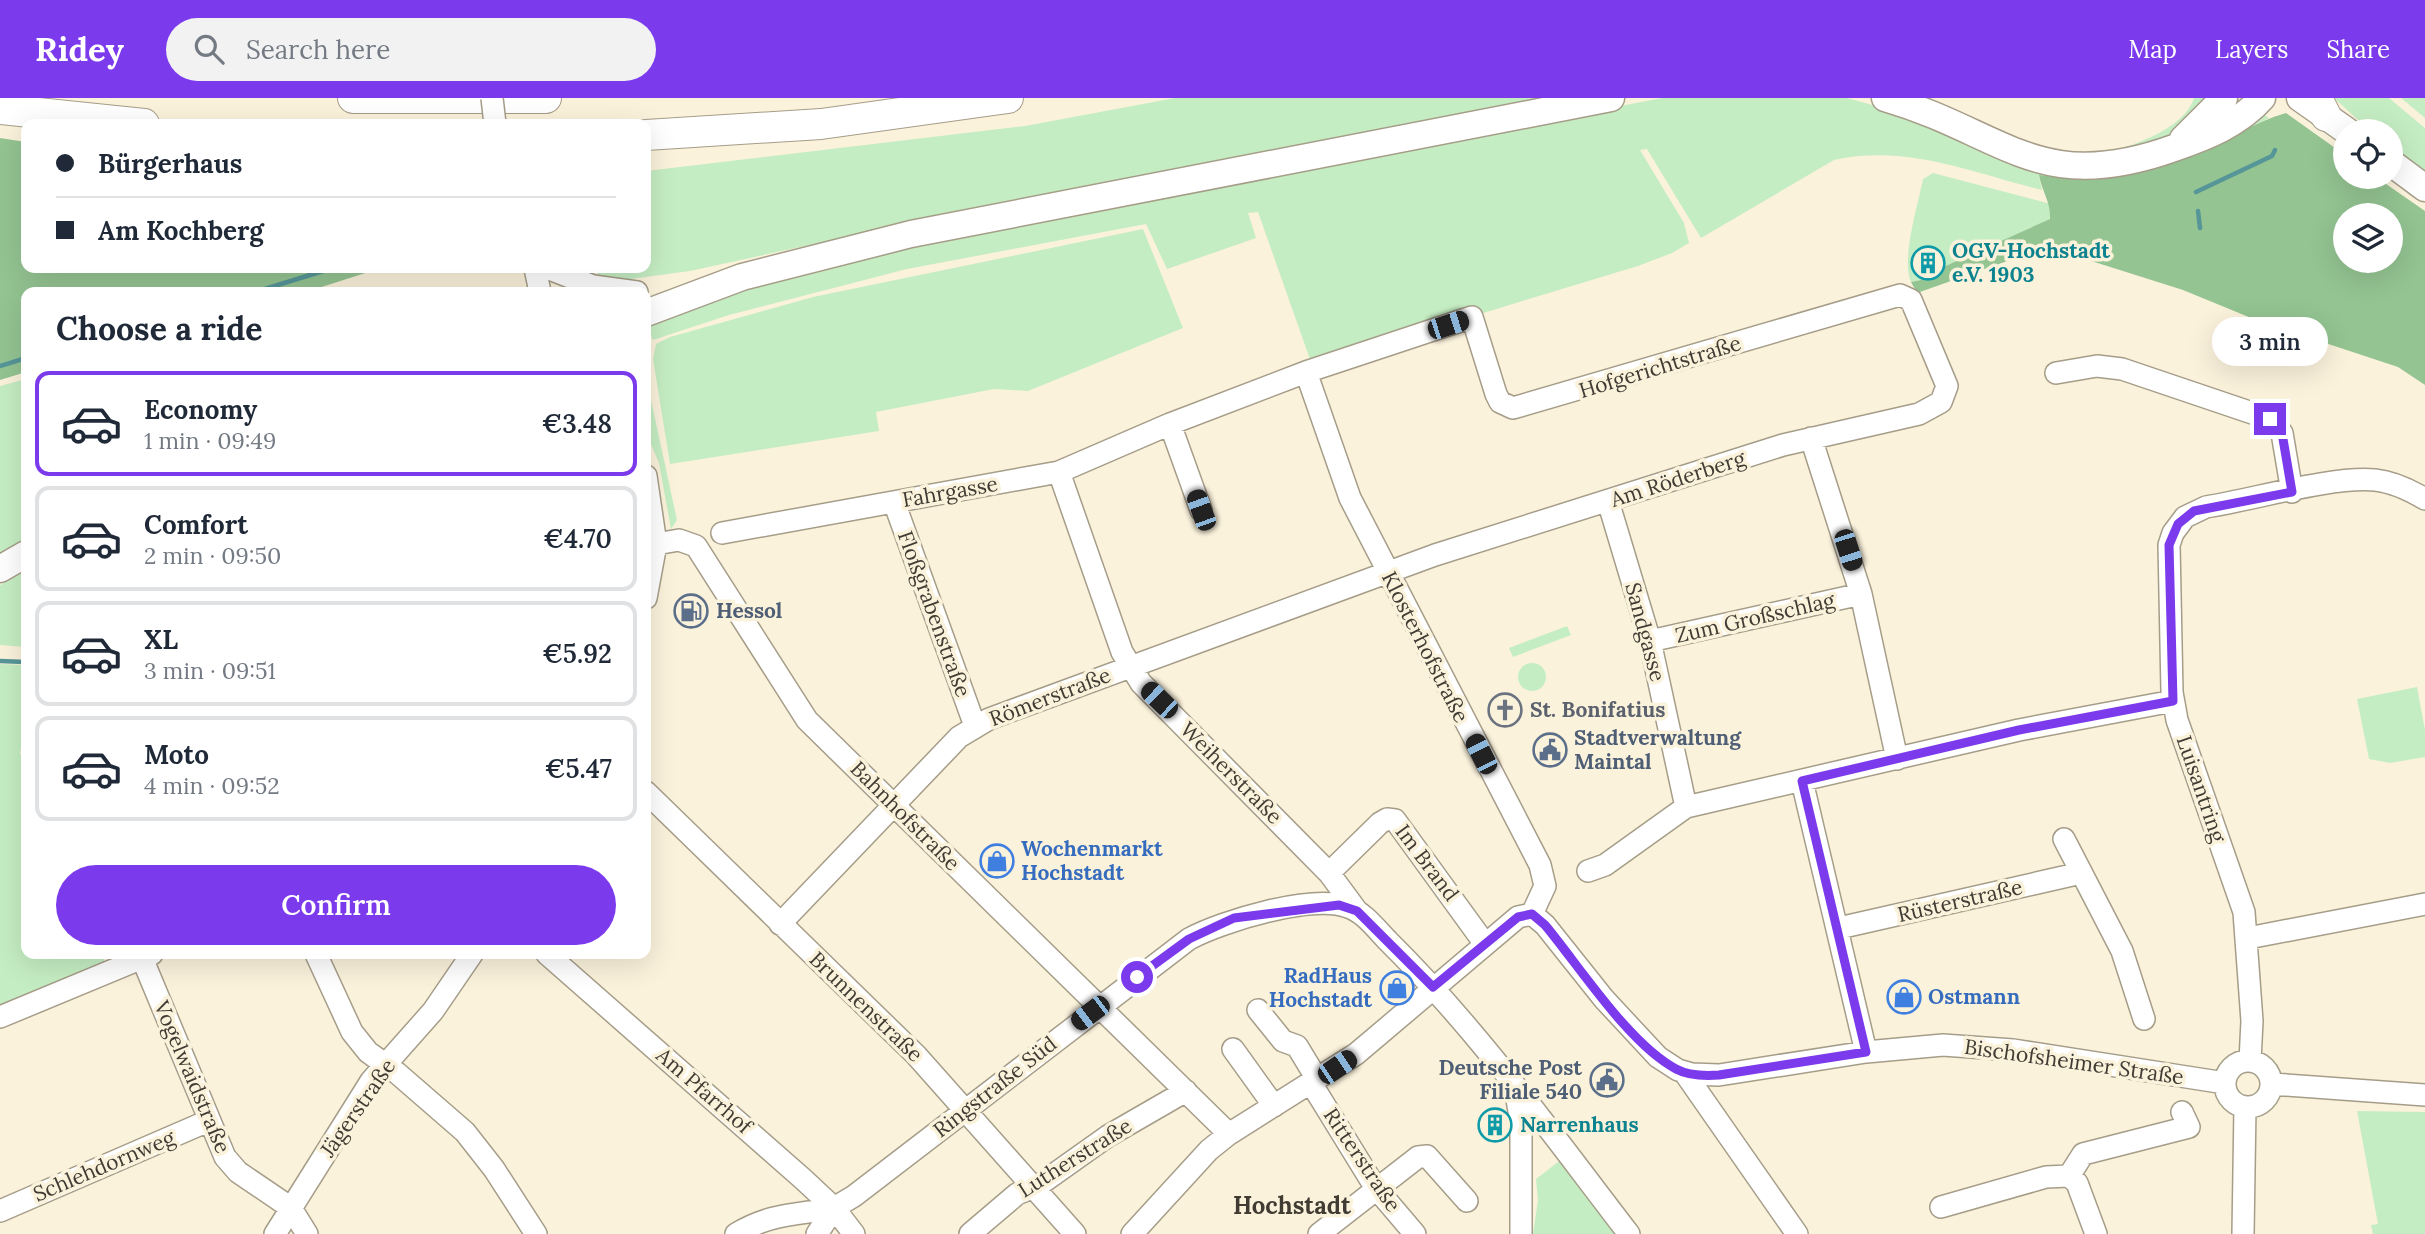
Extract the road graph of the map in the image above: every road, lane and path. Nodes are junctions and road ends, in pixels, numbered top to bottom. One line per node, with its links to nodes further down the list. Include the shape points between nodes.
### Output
1 (353, 98): 3 (highway)
2 (492, 98): 13 (street, bridge)
3 (546, 98)
4 (1008, 98): 14 (highway, via 821,124)
5 (1611, 98): 20 (main road, via 911,234)
6 (1885, 98): 15 (main road, via 2057,166 2113,166)
7 (2262, 98): 15 (main road, via 2223,128)
8 (2300, 98): 11 (main road)
9 (2216, 103): 15 (main road)
10 (0, 109): 12 (highway)
11 (2330, 115)
12 (97, 119)
13 (494, 119)
14 (651, 135)
15 (2168, 151)
16 (2403, 172): 17 (main road)
17 (2425, 188)
18 (560, 273): 19 (street)
19 (598, 287)
20 (651, 296)
21 (1472, 317): 22 (street, Fahrgasse); 23 (street, Hofgerichtstraße, via 1500,402 1521,408 1893,296 1907,296)
22 (1307, 372): 25 (street, Fahrgasse); 39 (street, Klosterhofstraße, via 1340,472)
23 (1944, 373): 26 (street, Am Röderberg, via 1946,391 1936,407)
24 (2056, 373): 28 (street, via 2097,366 2122,369 2270,419 2282,433)
25 (1170, 424): 27 (street, Fahrgasse); 33 (street)
26 (1811, 438): 30 (street, Am Röderberg); 40 (street)
27 (1059, 472): 31 (street, Fahrgasse); 42 (street, Weiherstraße)
28 (2292, 492): 29 (street, Luisantring, via 2373,480 2403,487); 43 (street, Luisantring, via 2206,507 2178,524 2168,559)
29 (2425, 499)
30 (1608, 501): 39 (street, Am Röderberg); 41 (street, Sandgasse)
31 (894, 502): 34 (street, Fahrgasse); 44 (street, Floßgrabenstraße)
32 (651, 510): 35 (street)
33 (1201, 510)
34 (722, 533)
35 (656, 544): 38 (street); 48 (street, Bahnhofstraße, via 679,540 696,547 801,713)
36 (21, 557): 37 (main road)
37 (0, 569)
38 (651, 571)
39 (1387, 572): 42 (street, Römerstraße); 56 (street, Klosterhofstraße, via 1540,865 1545,886)
40 (1861, 594): 41 (street, Zum Großschlag); 45 (street)
41 (1650, 641): 49 (street, Sandgasse)
42 (1130, 667): 44 (street, Römerstraße); 52 (street, Weiherstraße)
43 (2173, 701): 45 (street); 59 (street, Luisantring, via 2244,912)
44 (975, 726): 48 (street, Römerstraße)
45 (1897, 759): 46 (street)
46 (1802, 781): 49 (street); 58 (street)
47 (651, 797): 57 (street, Brunnenstraße)
48 (895, 806): 57 (street, Römerstraße); 67 (street, Bahnhofstraße)
49 (1686, 807): 51 (street, via 1605,865)
50 (2064, 839): 53 (street)
51 (1588, 871)
52 (1329, 873): 55 (street, Weiherstraße); 60 (street, Im Brand, via 1380,823 1392,818)
53 (2081, 873): 58 (street, Rüsterstraße); 70 (street, via 2122,950)
54 (2425, 904): 59 (street)
55 (1357, 911): 66 (street); 67 (street, Ringstraße Süd, via 1339,905 1312,906 1223,922 1189,939)
56 (1539, 919): 60 (street, via 1518,917); 75 (street, Bischofsheimer Straße, via 1639,1038 1658,1057)
57 (780, 924): 84 (street, Brunnenstraße, via 916,1055)
58 (1839, 928): 72 (street)
59 (2248, 939): 73 (street, Luisantring)
60 (1485, 944): 66 (street)
61 (140, 959): 69 (street)
62 (148, 959): 86 (street, Vogelwaidstraße)
63 (318, 959): 74 (street, via 344,1020 368,1052)
64 (469, 959): 74 (street, Jägerstraße, via 433,1011)
65 (553, 959): 94 (street, Am Pfarrhof)
66 (1433, 987): 76 (street, via 1379,1036); 79 (street)
67 (1099, 1006): 80 (street, Bahnhofstraße); 84 (street, Ringstraße Süd)
68 (1258, 1010): 76 (street, Ritterstraße, via 1283,1041 1297,1046)
69 (0, 1017)
70 (2144, 1019)
71 (1233, 1049): 82 (street)
72 (1866, 1052): 75 (street, Bischofsheimer Straße, via 1719,1075); 77 (street, Bischofsheimer Straße, via 1943,1045 1986,1047)
73 (2250, 1061): 77 (street, via 2230,1069); 78 (street, via 2268,1071)
74 (385, 1065): 93 (street, Jägerstraße); 101 (street, via 477,1146)
75 (1684, 1072): 109 (street)
76 (1314, 1081): 82 (street); 90 (street, Ritterstraße)
77 (2225, 1083): 83 (street, via 2230,1099)
78 (2272, 1084): 81 (street); 83 (street, via 2267,1099)
79 (1515, 1086): 107 (street, via 1521,1135); 108 (street)
80 (1186, 1091): 87 (street, Bahnhofstraße); 89 (street, Lutherstraße)
81 (2425, 1095)
82 (1274, 1106): 87 (street)
83 (2245, 1107): 111 (street)
84 (965, 1111): 89 (street, Brunnenstraße); 94 (street, Ringstraße Süd)
85 (2182, 1112): 88 (street, via 2189,1126 2088,1152 2077,1160)
86 (208, 1121): 93 (street, Vogelwaidstraße, via 232,1167); 95 (street, Schlehdornweg)
87 (1229, 1134): 96 (street, via 1191,1168)
88 (2069, 1176): 92 (street, via 2046,1177); 110 (street, via 2077,1183)
89 (1032, 1187): 98 (street, Lutherstraße, via 1017,1194); 105 (street, Brunnenstraße)
90 (1376, 1187): 91 (street, via 1418,1157 1427,1156); 97 (street); 106 (street, Ritterstraße)
91 (1467, 1201)
92 (1941, 1207)
93 (291, 1208): 99 (street, Jägerstraße); 100 (street)
94 (834, 1208): 102 (street, via 770,1217); 103 (street, Ringstraße Süd); 104 (street, Am Pfarrhof)
95 (0, 1211)
96 (1141, 1231)
97 (1329, 1231)
98 (977, 1232)
99 (275, 1234)
100 (307, 1234)
101 (536, 1234)
102 (736, 1234)
103 (817, 1234)
104 (854, 1234)
105 (1075, 1234)
106 (1415, 1234)
107 (1521, 1234)
108 (1629, 1234)
109 (1797, 1234)
110 (2096, 1234)
111 (2243, 1234)

